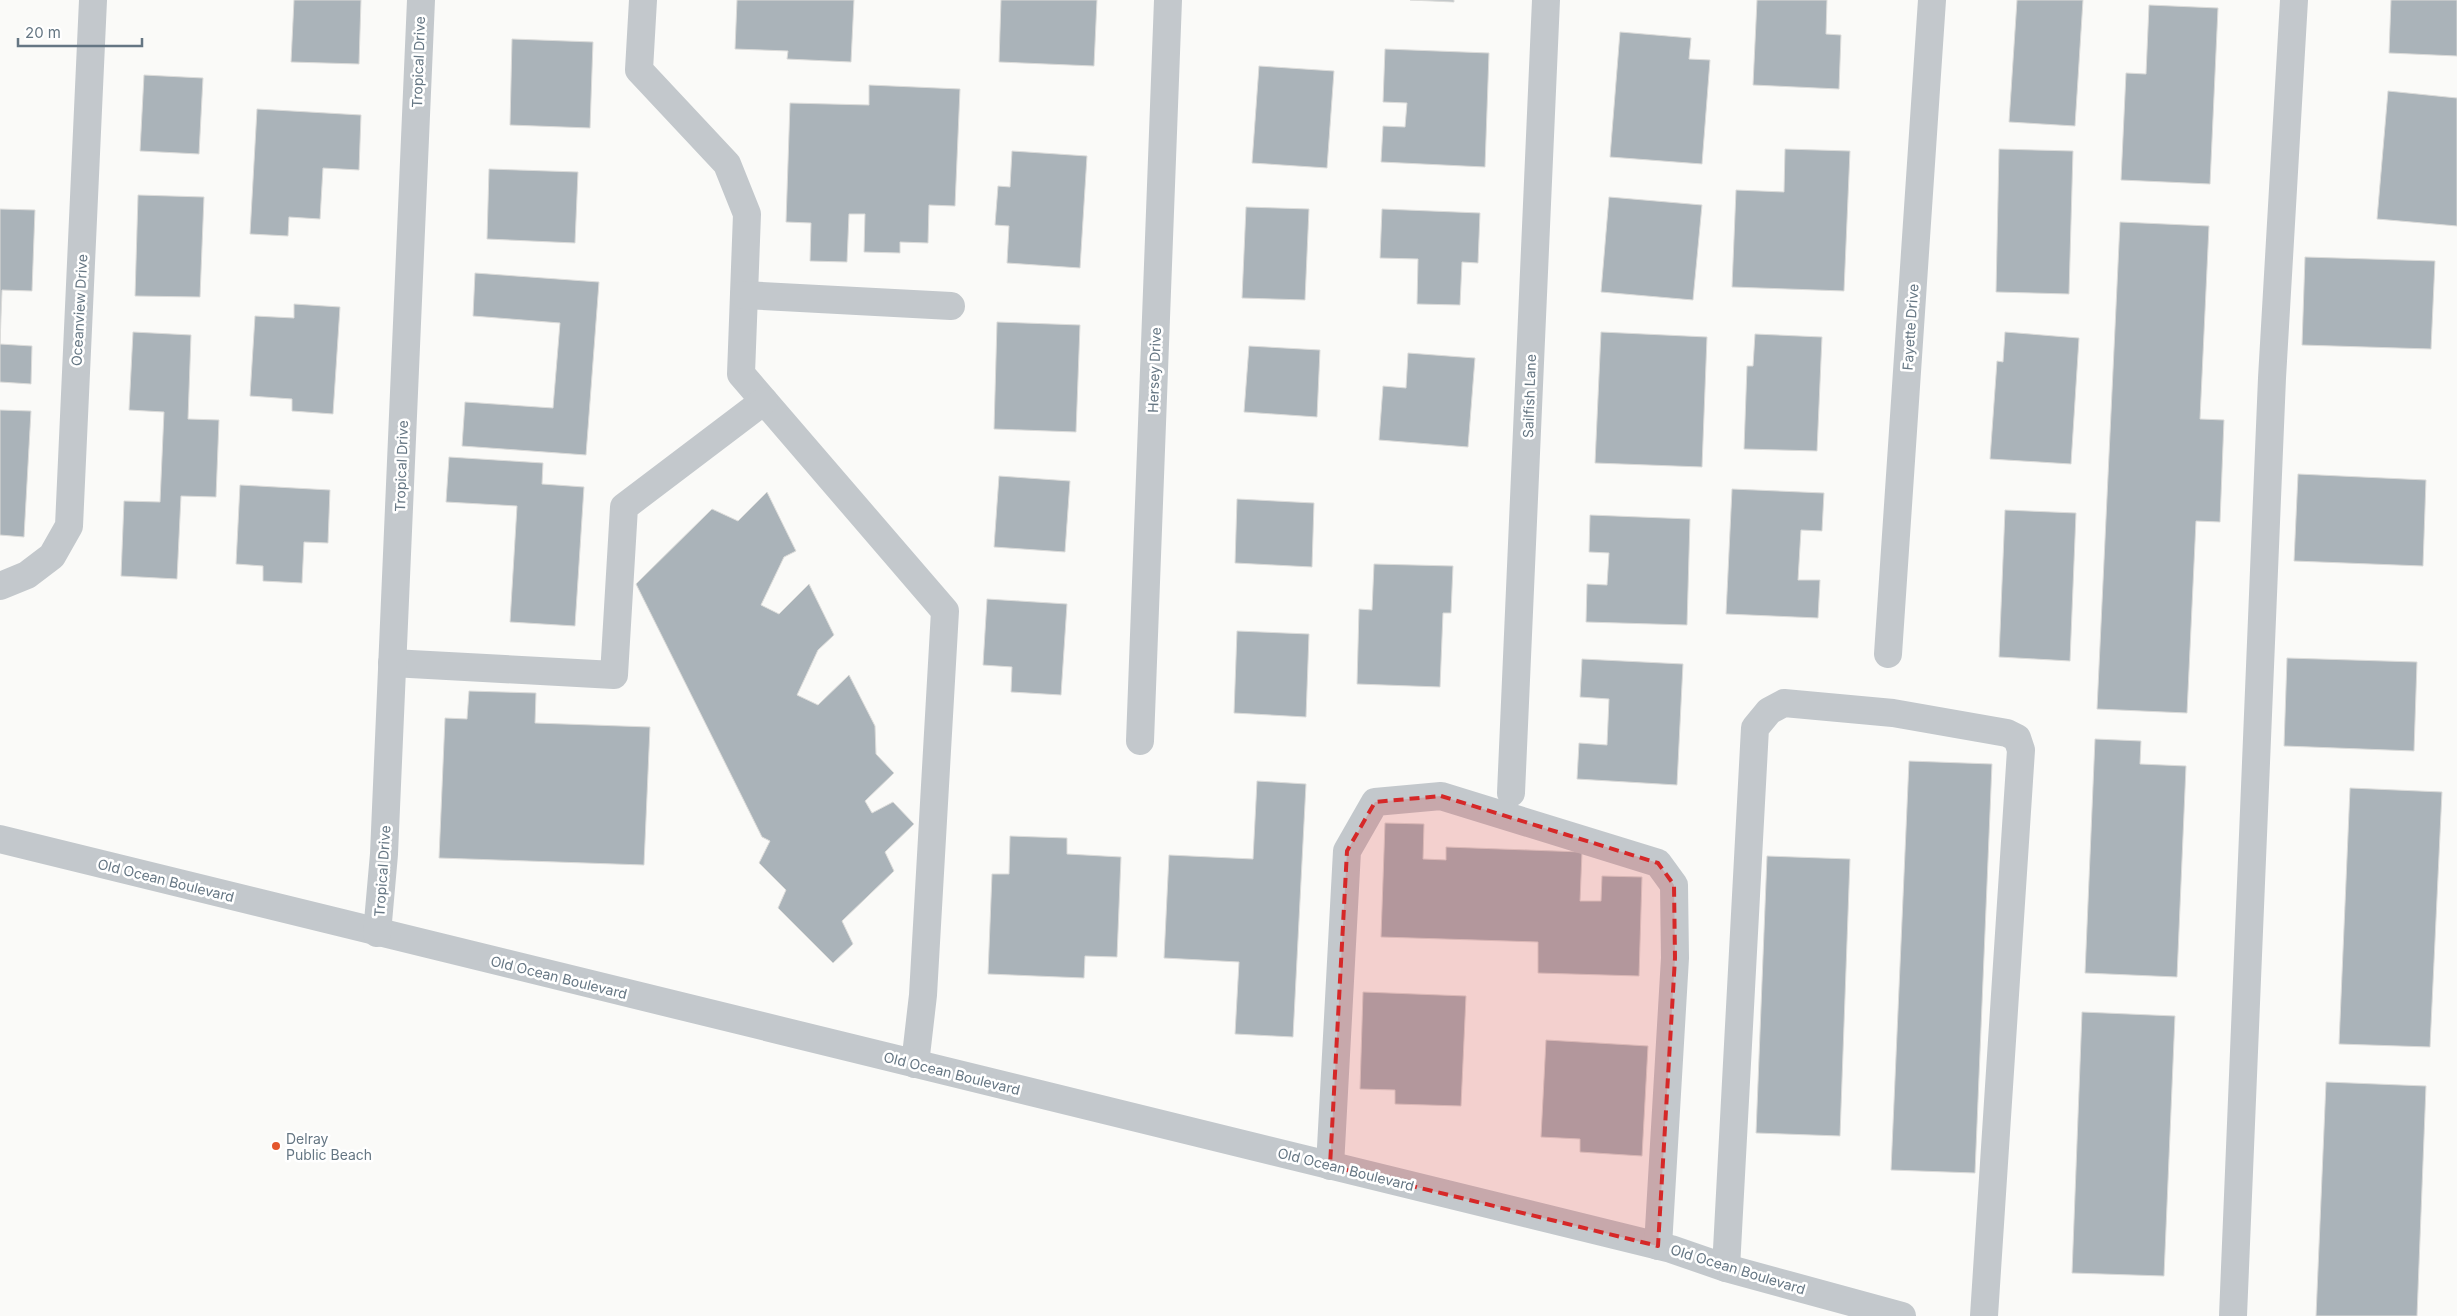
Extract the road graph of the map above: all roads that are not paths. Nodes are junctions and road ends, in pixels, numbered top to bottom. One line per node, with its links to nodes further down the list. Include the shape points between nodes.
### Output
1 (93, 0): 11 (street, Oceanview Drive, via 69,526 52,556 27,575)
2 (421, 0): 13 (street, Tropical Drive)
3 (643, 0): 8 (street, via 639,70 727,164 747,214)
4 (1168, 0): 14 (street, Hersey Drive)
5 (1546, 0): 15 (street, Sailfish Lane)
6 (1932, 0): 12 (street, Fayette Drive)
7 (2294, 0): 24 (street, via 2272,378)
8 (744, 295): 9 (street); 10 (street, via 741,374)
9 (951, 306)
10 (764, 401): 13 (street, via 624,506 614,675); 18 (street, via 945,611 923,995)
11 (0, 586)
12 (1888, 654)
13 (392, 662): 17 (street, Tropical Drive, via 384,854)
14 (1140, 740)
15 (1511, 793)
16 (0, 839): 17 (street, Old Ocean Boulevard)
17 (377, 933): 18 (street, Old Ocean Boulevard)
18 (915, 1064): 19 (street, Old Ocean Boulevard)
19 (1330, 1166): 20 (street, Old Ocean Boulevard); 20 (street, via 1348,851 1375,802 1441,796 1658,862 1674,885 1675,958)
20 (1658, 1246): 21 (street, Old Ocean Boulevard)
21 (1726, 1268): 22 (street, Old Ocean Boulevard); 23 (street, via 1755,728 1769,711 1784,704 1893,714 2007,733 2017,738 2021,750)
22 (1902, 1316)
23 (1984, 1316)
24 (2233, 1316)

